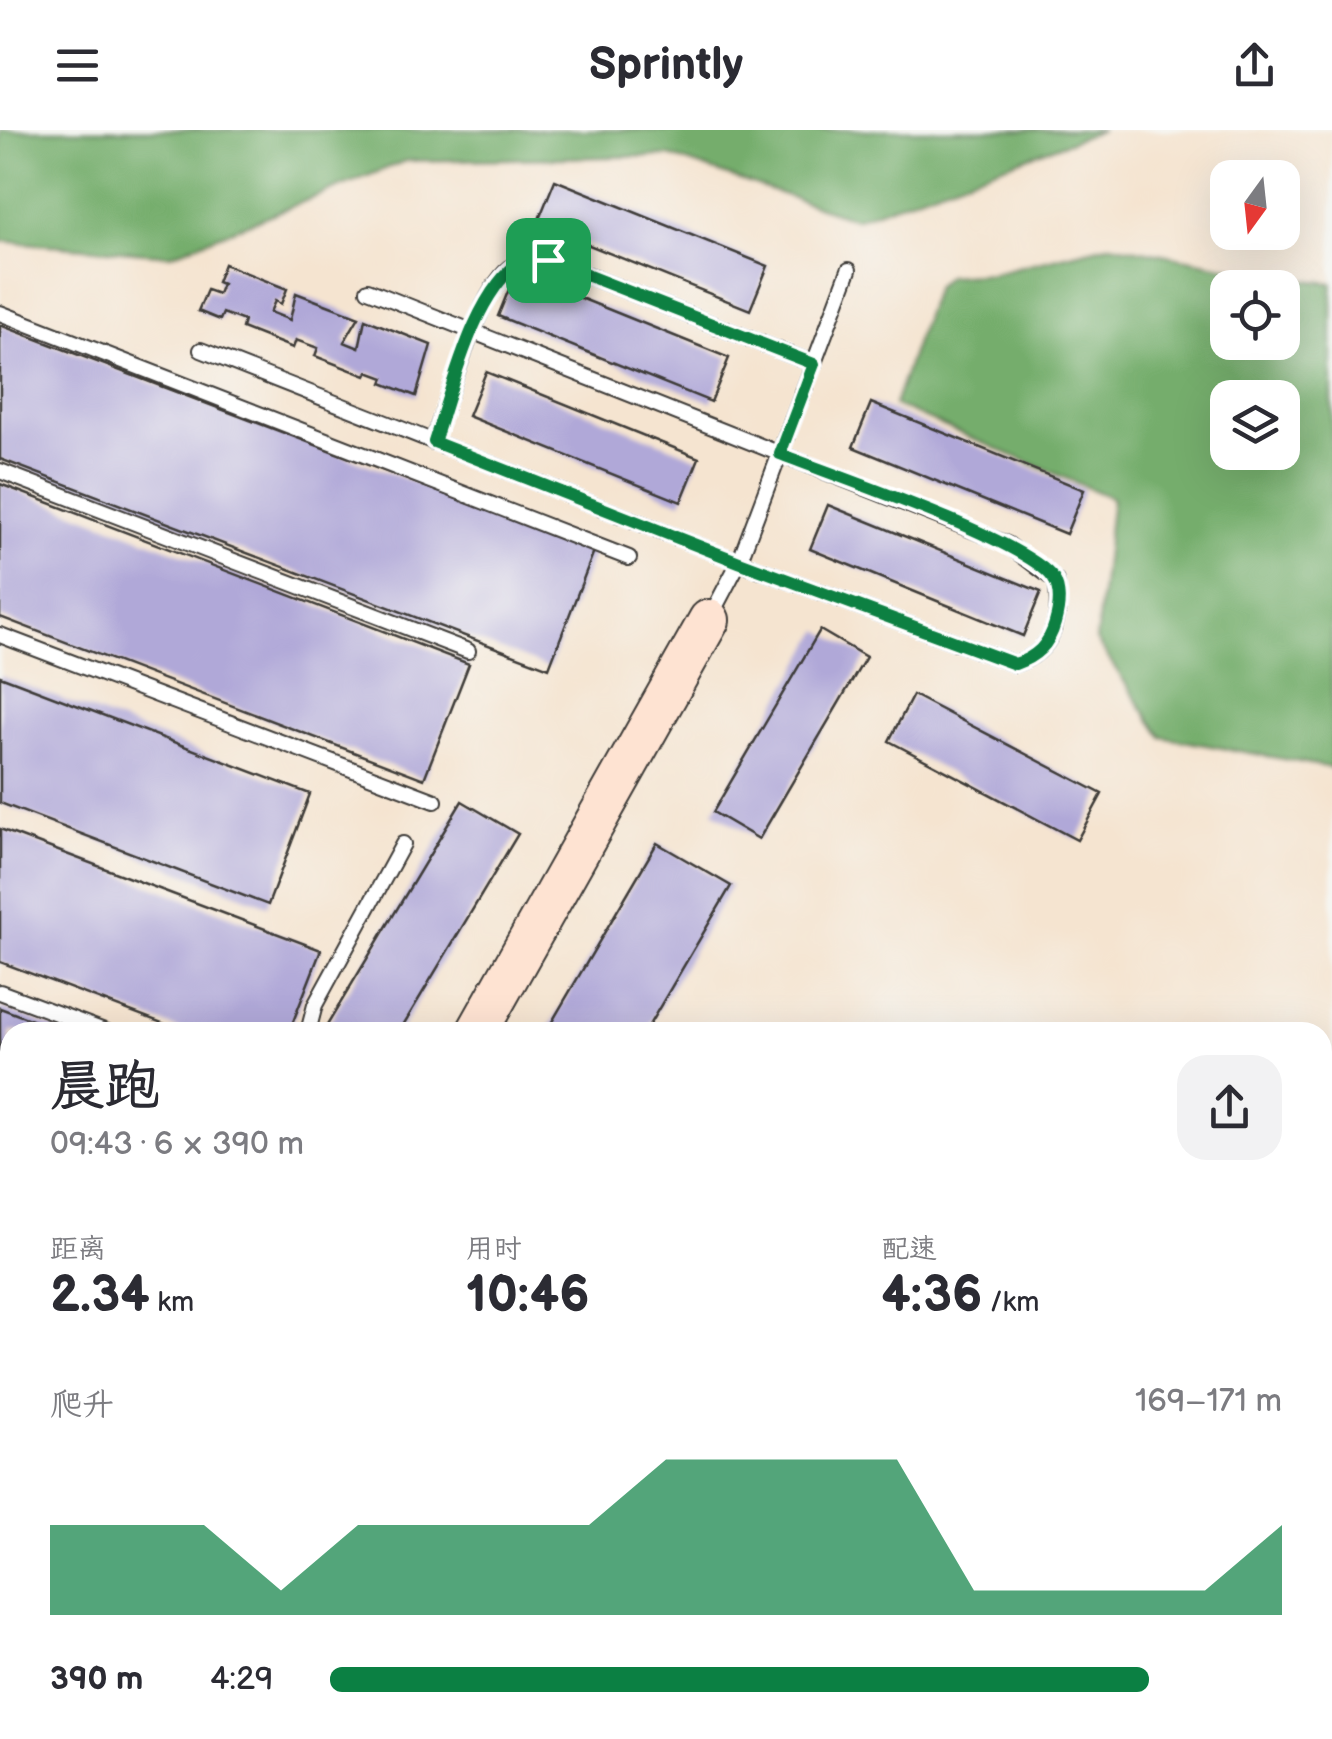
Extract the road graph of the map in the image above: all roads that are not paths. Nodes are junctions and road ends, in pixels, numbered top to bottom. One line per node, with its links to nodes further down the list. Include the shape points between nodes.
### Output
1 (849, 270): 6 (lane)
2 (368, 290): 4 (lane)
3 (0, 312): 10 (lane)
4 (472, 332): 6 (lane, via 506,271 523,260 548,260); 7 (lane); 8 (lane)
5 (201, 350): 7 (lane)
6 (814, 364): 8 (lane)
7 (434, 442): 11 (lane)
8 (780, 454): 11 (lane); 11 (lane, via 1007,544 1042,567 1056,581 1060,606 1052,636 1034,658 1015,664)
9 (0, 470): 14 (lane)
10 (629, 558)
11 (739, 562): 12 (lane)
12 (708, 620): 20 (street)
13 (0, 634): 15 (lane)
14 (468, 650)
15 (435, 800)
16 (404, 844): 19 (lane)
17 (0, 992): 18 (lane)
18 (80, 1022)
19 (311, 1022)
20 (483, 1022)

